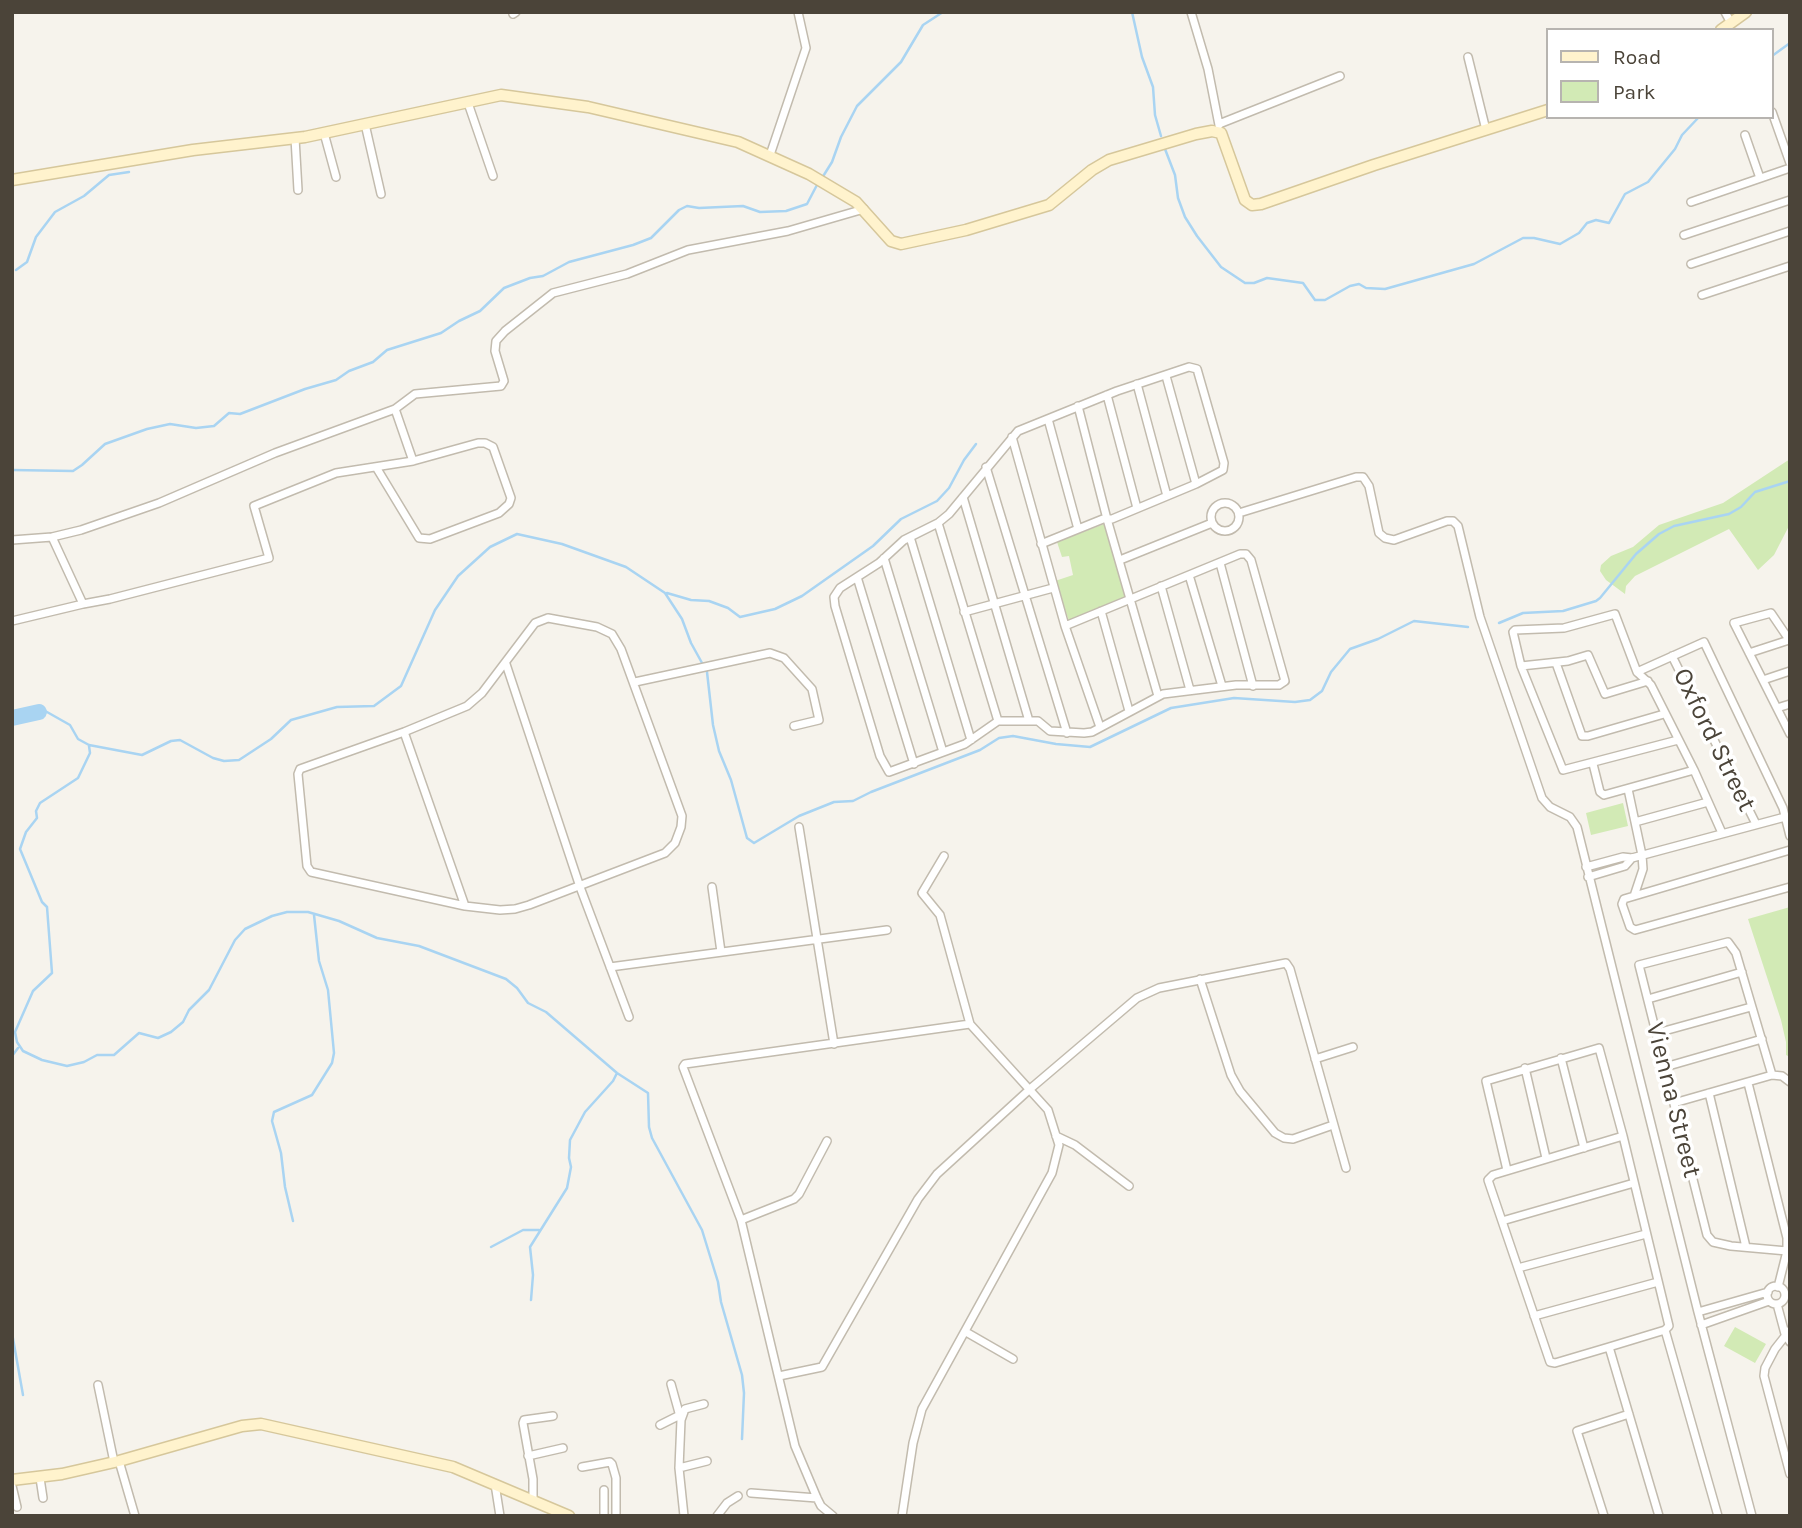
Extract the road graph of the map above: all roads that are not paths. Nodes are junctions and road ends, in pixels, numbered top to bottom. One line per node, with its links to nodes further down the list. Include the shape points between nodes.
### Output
1 (798, 12): 18 (street, via 806,48)
2 (1191, 12): 13 (street)
3 (1725, 12): 5 (street)
4 (1746, 12): 5 (street)
5 (1731, 23): 6 (street)
6 (1724, 28)
7 (1468, 57): 14 (street)
8 (1340, 76): 13 (street)
9 (468, 103): 12 (street); 18 (street, via 501,96 588,107 738,142); 20 (street)
10 (1546, 111): 14 (street)
11 (1774, 118): 19 (street)
12 (365, 124): 15 (street); 25 (street)
13 (1220, 128): 14 (street, via 1245,200 1252,205); 28 (street, via 1109,160 1049,205 966,230 901,244 891,241)
14 (1486, 130)
15 (324, 133): 17 (street); 21 (street)
16 (1745, 135): 22 (street)
17 (295, 138): 23 (street); 24 (street)
18 (770, 155): 28 (street)
19 (1790, 166): 22 (street)
20 (493, 176)
21 (336, 177)
22 (1760, 178): 27 (street)
23 (12, 180)
24 (298, 190)
25 (381, 194)
26 (1790, 200): 30 (street)
27 (1691, 202)
28 (864, 209): 38 (street, via 788,231 688,250 627,275 553,293 496,341 505,382 501,386 415,394)
29 (1790, 231): 31 (street)
30 (1684, 235)
31 (1691, 264)
32 (1790, 266): 33 (street)
33 (1702, 295)
34 (1166, 376): 35 (street); 44 (street); 44 (street, via 1189,367 1201,378 1224,463 1223,470)
35 (1137, 384): 36 (street); 45 (street)
36 (1107, 395): 37 (street); 47 (street)
37 (1078, 406): 39 (street); 49 (street)
38 (396, 409): 41 (street); 53 (street, via 275,453 159,503)
39 (1048, 419): 40 (street); 52 (street)
40 (1012, 437): 43 (street); 56 (street)
41 (413, 461): 42 (street); 42 (street, via 485,443 493,447 512,498 499,513 430,539 419,538)
42 (376, 467): 66 (street, via 336,473 254,506 269,558)
43 (986, 467): 46 (street); 64 (street)
44 (1196, 484): 45 (street)
45 (1167, 496): 47 (street)
46 (963, 497): 50 (street); 67 (street)
47 (1137, 508): 49 (street)
48 (1239, 513): 51 (street, via 1238,525 1232,530 1220,531); 51 (street, via 1229,503 1220,503 1213,509); 116 (street, via 1363,477 1379,533 1385,538 1394,540 1447,521 1458,526 1480,617 1542,798 1573,822)
49 (1107, 519): 52 (street); 58 (street)
50 (938, 523): 54 (street); 69 (street)
51 (1212, 523): 58 (street)
52 (1078, 529): 56 (street)
53 (52, 537): 55 (street); 66 (street)
54 (910, 537): 57 (street); 98 (street)
55 (12, 540)
56 (1041, 544): 63 (street)
57 (884, 558): 61 (street); 100 (street)
58 (1119, 560): 65 (street)
59 (1220, 563): 60 (street); 84 (street); 84 (street, via 1240,554 1251,560 1283,670 1285,681 1279,685)
60 (1189, 575): 62 (street); 83 (street)
61 (857, 577): 101 (street); 101 (street, via 840,588 835,606 876,743 887,771)
62 (1161, 586): 65 (street); 85 (street)
63 (1054, 588): 64 (street); 71 (street)
64 (1024, 595): 67 (street); 96 (street)
65 (1131, 598): 68 (street); 86 (street)
66 (83, 604): 70 (street)
67 (994, 604): 69 (street); 92 (street)
68 (1101, 611): 71 (street); 89 (street)
69 (964, 612): 91 (street)
70 (12, 621)
71 (1065, 626): 94 (street)
72 (1789, 641): 73 (street); 73 (street, via 1771,613 1734,623)
73 (1749, 653): 80 (street)
74 (1672, 656): 79 (street); 106 (street, via 1704,642); 108 (street, Oxford Street)
75 (1556, 663): 77 (street); 81 (street, via 1588,655 1605,694); 90 (street, via 1582,736)
76 (506, 664): 82 (street, via 535,623 548,618 612,634); 95 (street, via 467,706); 118 (street)
77 (1521, 666): 79 (street, via 1514,630 1563,628 1615,614); 102 (street, via 1561,768 1567,771)
78 (1790, 671): 80 (street)
79 (1637, 673): 81 (street)
80 (1763, 680): 88 (street)
81 (1648, 681): 90 (street)
82 (635, 682): 93 (street, via 770,653 783,658 812,689 819,720); 118 (street, via 682,816 681,827 665,853)
83 (1222, 686): 84 (street); 85 (street)
84 (1253, 686)
85 (1190, 690): 86 (street)
86 (1158, 696): 89 (street)
87 (1790, 704): 88 (street)
88 (1777, 708): 97 (street)
89 (1129, 711): 94 (street)
90 (1664, 714): 99 (street)
91 (998, 721): 92 (street); 98 (street)
92 (1029, 721): 96 (street)
93 (794, 726)
94 (1100, 727): 96 (street)
95 (404, 732): 122 (street); 122 (street, via 300,769 307,866 310,872)
96 (1067, 733)
97 (1790, 734)
98 (971, 740): 100 (street)
99 (1678, 740): 102 (street); 103 (street)
100 (943, 752): 101 (street)
101 (914, 764)
102 (1593, 764): 104 (street, via 1601,795)
103 (1694, 770): 104 (street); 105 (street)
104 (1628, 789): 107 (street)
105 (1708, 802): 107 (street); 110 (street)
106 (1785, 817): 108 (street); 111 (street)
107 (1635, 822): 113 (street)
108 (1756, 824): 110 (street)
109 (799, 827): 124 (street)
110 (1722, 833): 113 (street)
111 (1790, 836)
112 (1790, 850): 121 (street)
113 (1642, 855): 115 (street); 121 (street, via 1643,869)
114 (944, 856): 132 (street, via 922,893 940,915)
115 (1632, 858): 116 (street); 117 (street, via 1625,866)
116 (1586, 867): 117 (street)
117 (1588, 877): 170 (street)
118 (580, 887): 122 (street, via 515,909); 126 (street)
119 (712, 887): 125 (street)
120 (1790, 887): 121 (street, via 1633,930 1622,904)
121 (1634, 896)
122 (466, 906)
123 (887, 930): 124 (street)
124 (817, 940): 125 (street); 135 (street)
125 (721, 952): 126 (street)
126 (610, 967): 131 (street)
127 (1742, 972): 129 (street); 129 (street, Vienna Street, via 1735,950 1725,941 1639,964); 130 (street)
128 (1200, 979): 138 (street, via 1286,963); 144 (street, via 1137,998); 147 (street, via 1231,1075 1275,1133 1293,1139)
129 (1648, 999): 133 (street, Vienna Street)
130 (1751, 1007): 133 (street); 134 (street)
131 (629, 1017)
132 (970, 1024): 135 (street); 144 (street)
133 (1657, 1033): 139 (street, Vienna Street)
134 (1762, 1039): 139 (street); 141 (street)
135 (834, 1044): 157 (street, via 683,1067)
136 (1353, 1047): 138 (street)
137 (1561, 1058): 140 (street); 149 (street, via 1600,1049); 151 (street)
138 (1315, 1059): 147 (street)
139 (1665, 1067): 146 (street, Vienna Street)
140 (1525, 1068): 152 (street); 154 (street, via 1485,1083)
141 (1772, 1075): 142 (street); 143 (street)
142 (1790, 1082)
143 (1748, 1083): 145 (street); 160 (street)
144 (1030, 1089): 148 (street, via 1048,1111); 181 (street, via 937,1174 918,1199 822,1367)
145 (1709, 1093): 146 (street); 161 (street)
146 (1674, 1103): 161 (street, Vienna Street, via 1707,1235 1713,1242)
147 (1333, 1125): 153 (street)
148 (1056, 1136): 156 (street); 176 (street, via 1059,1145 1052,1173)
149 (1623, 1136): 151 (street); 155 (street)
150 (827, 1141): 157 (street, via 794,1199)
151 (1584, 1147): 152 (street)
152 (1546, 1158): 154 (street)
153 (1346, 1168)
154 (1507, 1170): 158 (street, via 1488,1180)
155 (1634, 1183): 158 (street); 159 (street)
156 (1129, 1186)
157 (741, 1220): 181 (street)
158 (1502, 1221): 163 (street)
159 (1646, 1234): 163 (street); 164 (street)
160 (1789, 1237): 162 (street)
161 (1746, 1247): 162 (street)
162 (1787, 1251): 165 (street)
163 (1518, 1268): 172 (street)
164 (1658, 1282): 172 (street); 175 (street, via 1669,1324)
165 (1778, 1287): 166 (street); 168 (street, via 1784,1296)
166 (1768, 1292): 167 (street); 168 (street)
167 (1732, 1301): 169 (street); 171 (street)
168 (1773, 1302): 171 (street); 177 (street)
169 (1713, 1307): 170 (street); 173 (street)
170 (1698, 1312): 174 (street)
171 (1736, 1312): 173 (street)
172 (1534, 1316): 179 (street, via 1552,1363)
173 (1717, 1320): 174 (street)
174 (1702, 1325): 219 (street)
175 (1665, 1329): 179 (street); 218 (street)
176 (965, 1332): 180 (street); 215 (street, via 921,1413)
177 (1787, 1332): 178 (street); 195 (street, via 1764,1376)
178 (1790, 1342)
179 (1609, 1347): 185 (street)
180 (1013, 1359)
181 (779, 1377): 204 (street, via 795,1446)
182 (671, 1384): 187 (street)
183 (98, 1385): 192 (street)
184 (704, 1404): 187 (street, via 685,1409)
185 (1629, 1414): 216 (street, via 1577,1432); 217 (street)
186 (553, 1416): 190 (street, via 524,1420)
187 (680, 1418): 188 (street); 194 (street)
188 (660, 1425)
189 (563, 1448): 190 (street)
190 (528, 1456): 205 (street)
191 (707, 1461): 194 (street)
192 (116, 1462): 196 (street); 198 (street, via 261,1423 453,1467); 207 (street)
193 (582, 1467): 211 (street, via 612,1464)
194 (679, 1468): 212 (street)
195 (1790, 1474)
196 (40, 1478): 197 (street); 203 (street)
197 (12, 1480)
198 (495, 1484): 205 (street); 208 (street)
199 (12, 1486): 206 (street)
200 (604, 1490): 210 (street)
201 (751, 1493): 204 (street)
202 (738, 1496): 213 (street)
203 (43, 1498)
204 (817, 1499): 214 (street)
205 (533, 1500): 209 (street)
206 (17, 1507)
207 (135, 1516)
208 (500, 1516)
209 (569, 1516)
210 (604, 1516)
211 (616, 1516)
212 (684, 1516)
213 (717, 1516)
214 (833, 1516)
215 (902, 1516)
216 (1604, 1516)
217 (1659, 1516)
218 (1718, 1516)
219 (1752, 1516)

